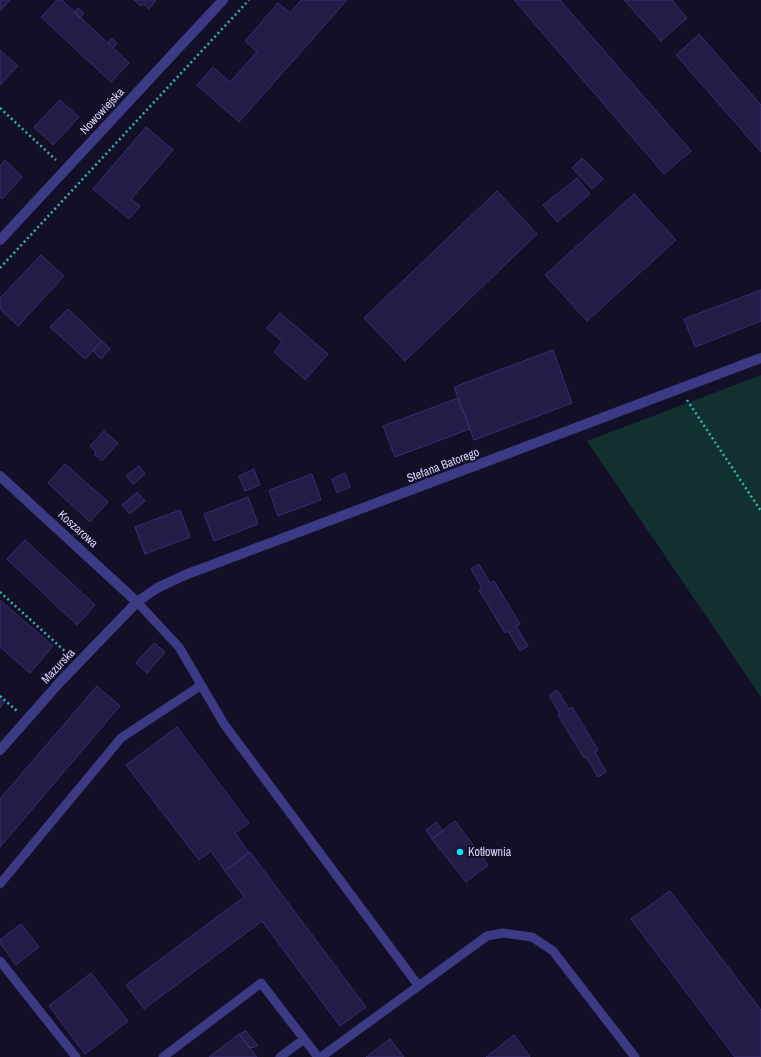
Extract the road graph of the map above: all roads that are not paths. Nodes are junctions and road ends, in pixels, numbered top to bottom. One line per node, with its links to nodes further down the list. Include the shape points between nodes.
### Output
1 (223, 0): 2 (street, Nowowiejska)
2 (0, 240)
3 (761, 358): 5 (street, Stefana Batorego, via 185,575 157,588)
4 (0, 476): 5 (street, Koszarowa)
5 (137, 602): 6 (lane, via 178,647); 7 (street, Mazurska, via 59,683)
6 (200, 686): 8 (lane, via 121,738); 10 (lane, via 224,724)
7 (0, 750)
8 (0, 884)
9 (0, 961): 12 (lane)
10 (418, 986): 16 (lane); 17 (lane, via 487,936 503,933 532,937 553,951)
11 (304, 1039): 13 (lane, via 261,983); 14 (lane); 15 (lane)
12 (76, 1057)
13 (163, 1057)
14 (280, 1057)
15 (318, 1057)
16 (322, 1057)
17 (635, 1057)

